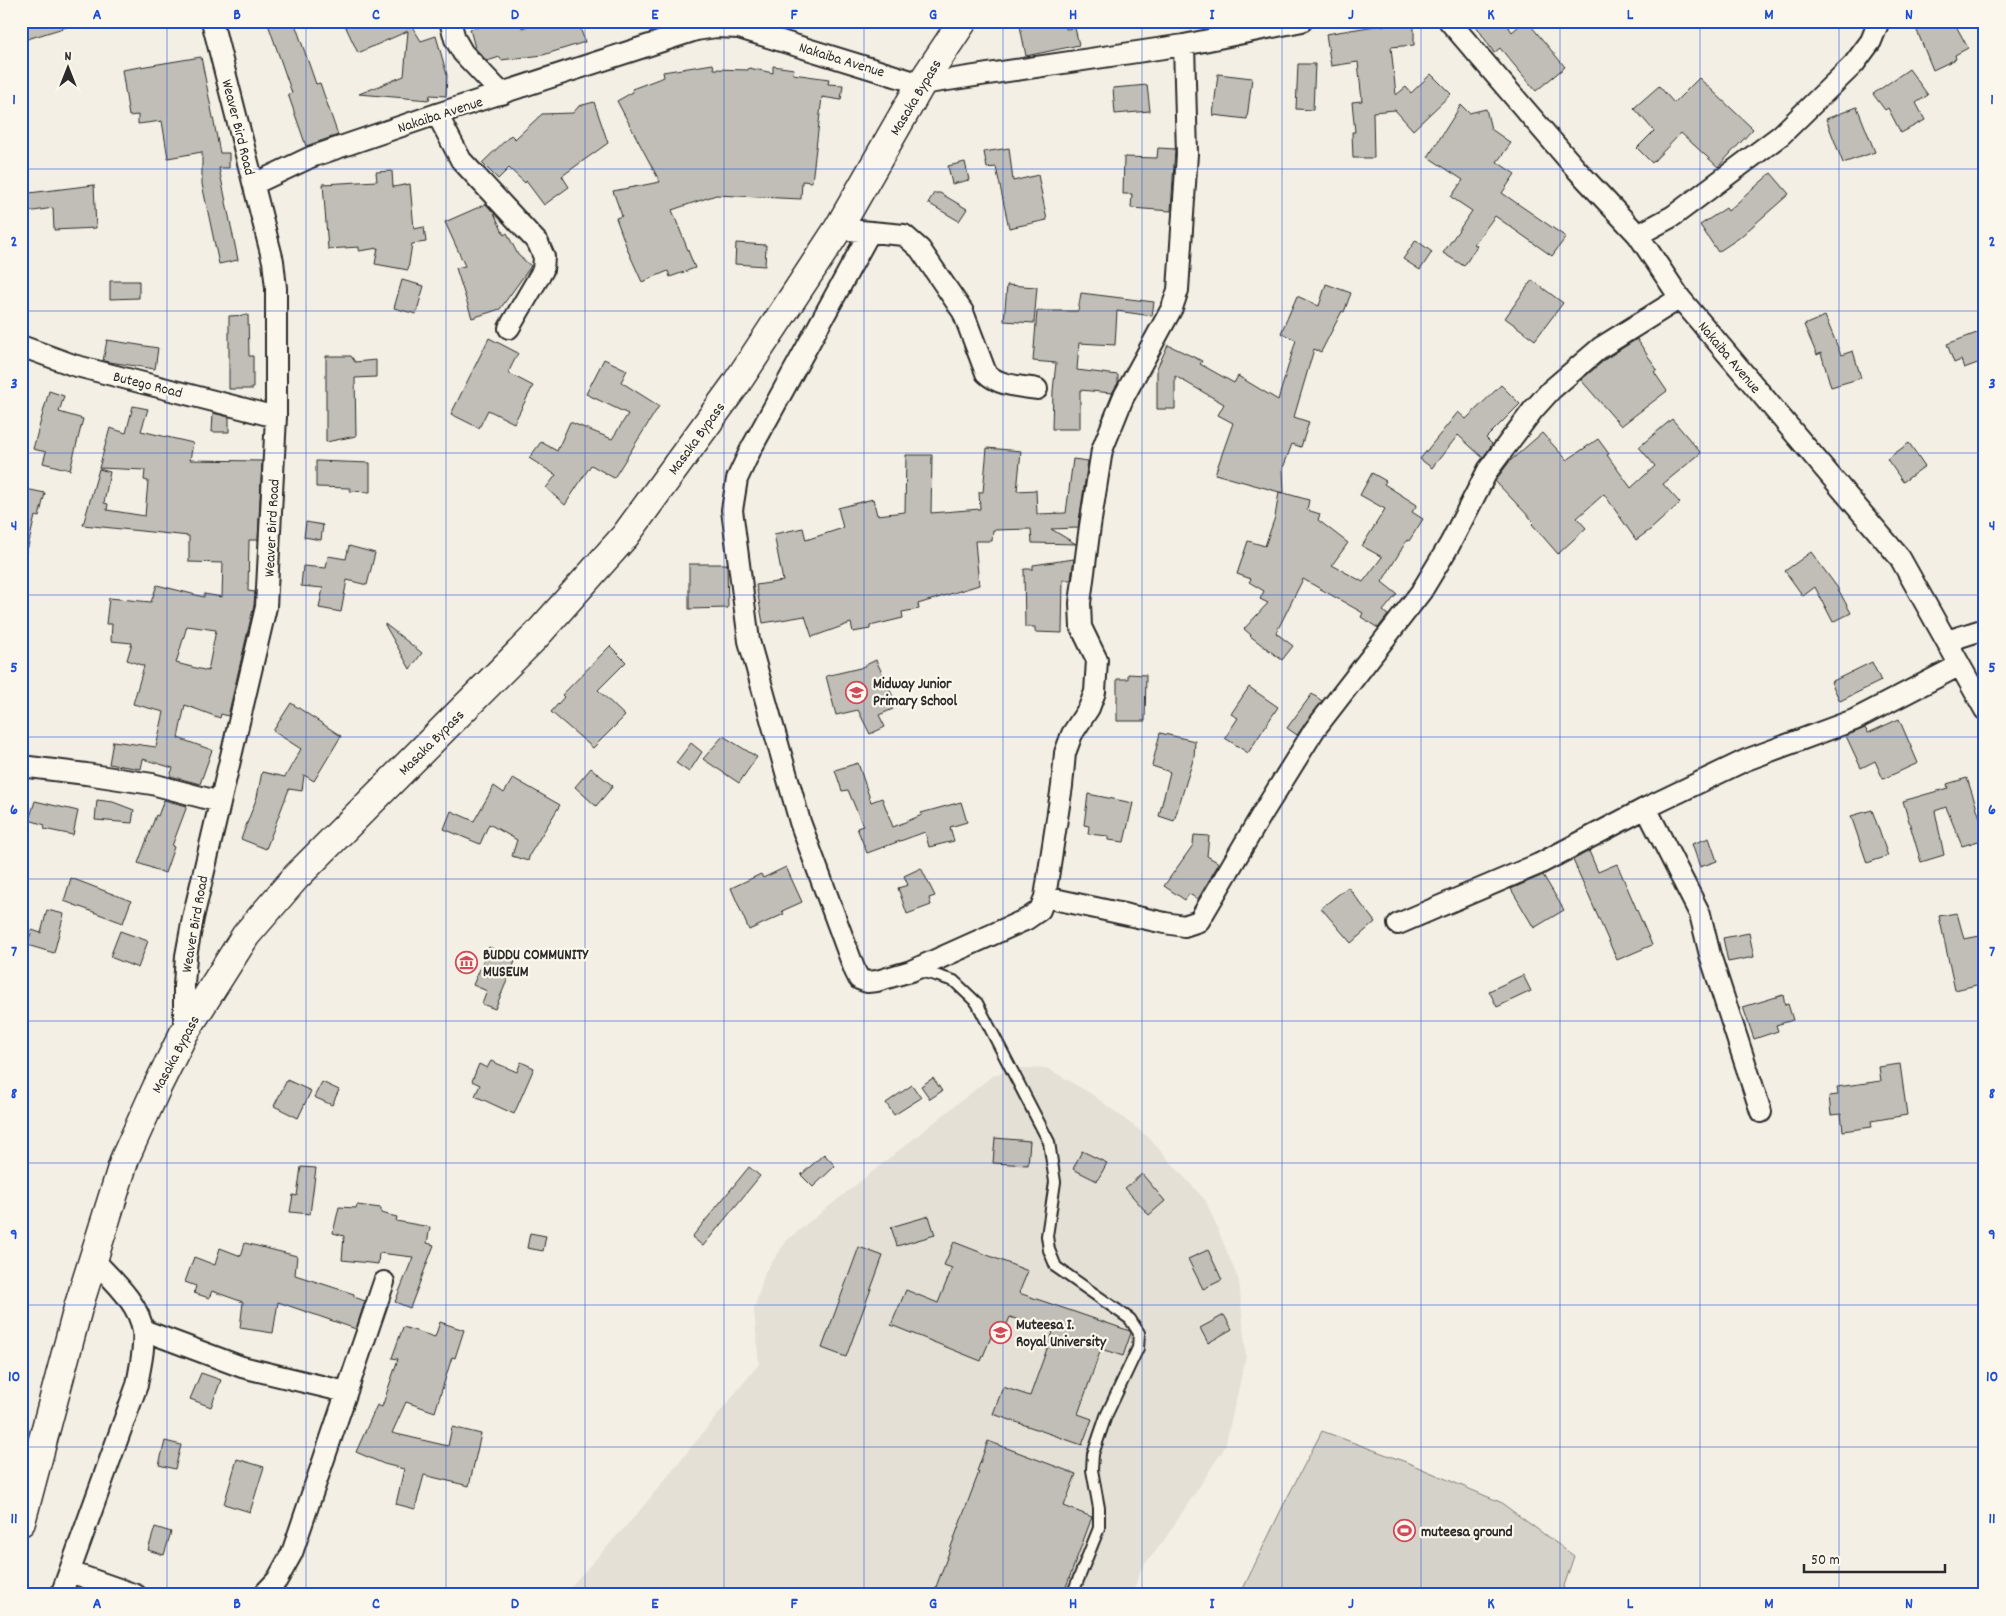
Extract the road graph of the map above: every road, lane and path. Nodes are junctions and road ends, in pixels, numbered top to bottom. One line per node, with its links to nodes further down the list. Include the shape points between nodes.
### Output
1 (212, 21): 12 (street, Weaver Bird Road)
2 (450, 21): 10 (street, via 462,53)
3 (963, 21): 9 (highway, Masaka Bypass)
4 (1302, 21): 8 (street, Nakaiba Avenue)
5 (1449, 21): 15 (street, Nakaiba Avenue, via 1577,170)
6 (1879, 21): 15 (street, via 1871,41 1854,64 1781,135 1672,216)
7 (718, 24): 9 (street, Nakaiba Avenue); 10 (street, Nakaiba Avenue)
8 (1184, 45): 9 (street, Nakaiba Avenue); 28 (street, via 1187,154 1178,290 1172,308 1123,398 1102,450 1080,604 1081,627 1096,660 1095,692 1065,754)
9 (921, 84): 13 (highway, Masaka Bypass)
10 (502, 94): 11 (street, Nakaiba Avenue)
11 (437, 114): 12 (street, Nakaiba Avenue, via 310,157); 17 (street, via 461,160 538,243 544,257 543,270)
12 (254, 184): 20 (street, Weaver Bird Road, via 273,261 276,288)
13 (838, 229): 14 (street); 31 (highway, Masaka Bypass, via 736,384 625,536 536,636 296,876 246,935)
14 (870, 232): 19 (street, via 904,235 920,249 964,312 986,373 993,380); 30 (street, via 751,449 737,480 732,510 749,641 800,822 855,971 860,979 867,982)
15 (1638, 235): 16 (street, Nakaiba Avenue)
16 (1680, 298): 22 (street, Nakaiba Avenue, via 1900,558); 28 (street, via 1600,348 1533,410 1488,470 1421,592 1315,729 1199,921 1184,926)
17 (509, 328)
18 (21, 346): 20 (street, Butego Road, via 73,366)
19 (1037, 389)
20 (276, 416): 26 (street, Weaver Bird Road, via 266,607)
21 (1985, 629): 22 (street)
22 (1947, 641): 23 (street, Nakaiba Avenue)
23 (1960, 666): 24 (street, Nakaiba Avenue); 27 (street, via 1854,720 1746,760)
24 (1985, 710)
25 (21, 766): 26 (street, via 152,784)
26 (220, 802): 31 (street, Weaver Bird Road, via 186,956)
27 (1646, 808): 29 (street, via 1539,864); 32 (street, via 1700,914 1710,956)
28 (1045, 897): 30 (street, via 1040,910 1027,918)
29 (1398, 924)
30 (911, 970): 42 (lane, via 954,981 977,1003 1049,1142 1055,1182 1047,1236 1056,1267 1130,1319 1139,1333 1138,1348 1106,1416 1093,1454 1099,1528)
31 (184, 1032): 33 (highway, Masaka Bypass, via 124,1158)
32 (1762, 1112)
33 (93, 1259): 35 (street, via 131,1302); 37 (highway, Masaka Bypass)
34 (384, 1282): 36 (street)
35 (143, 1330): 36 (street, via 242,1367); 38 (street, via 137,1384)
36 (346, 1392): 41 (street, via 292,1553 277,1580)
37 (21, 1522)
38 (70, 1572): 39 (street); 40 (street)
39 (61, 1595)
40 (136, 1595)
41 (263, 1595)
42 (1072, 1595)

